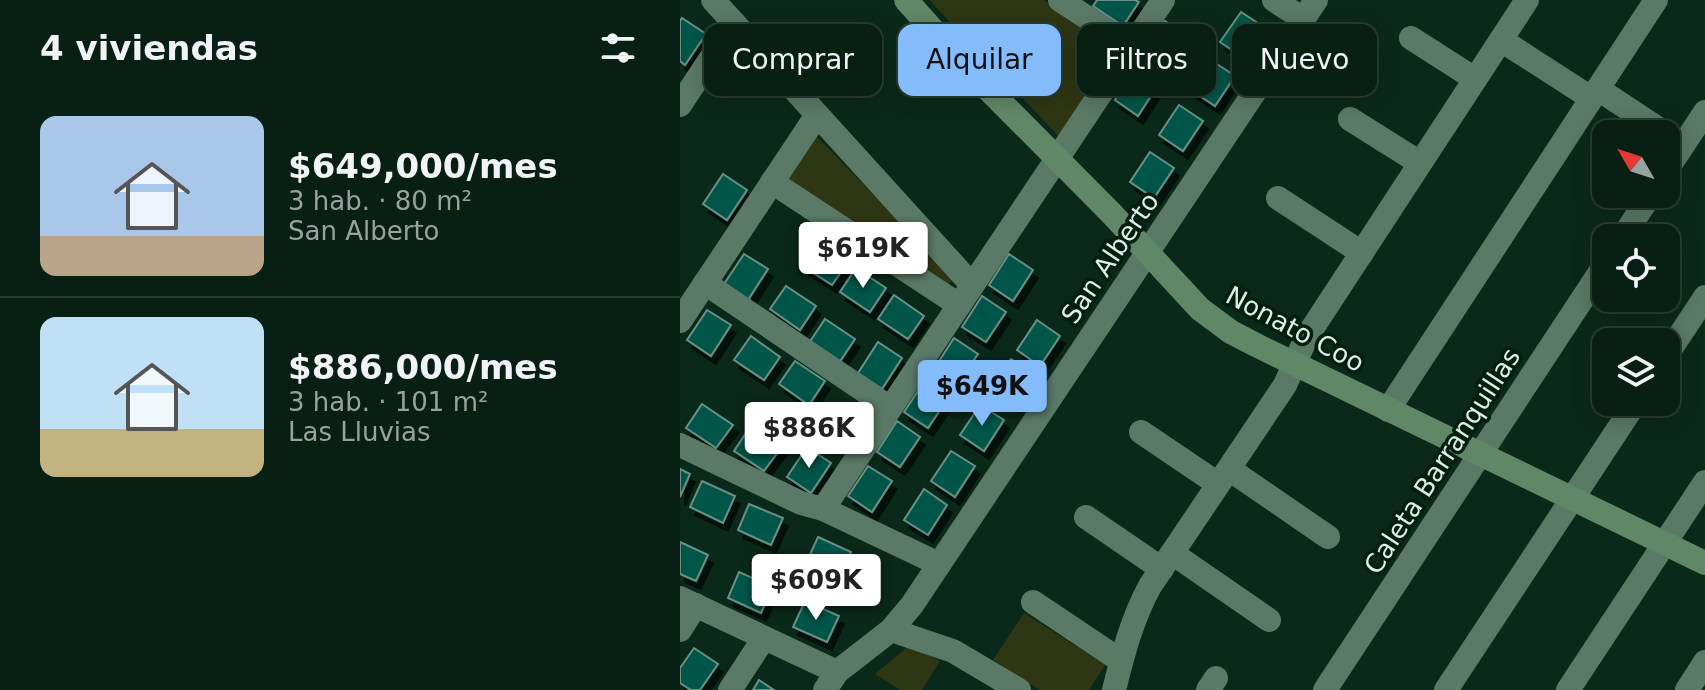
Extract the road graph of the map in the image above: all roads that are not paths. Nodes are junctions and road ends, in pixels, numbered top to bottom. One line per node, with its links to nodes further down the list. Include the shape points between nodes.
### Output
1 (713, 0): 9 (street)
2 (906, 0): 22 (main road, Nonato Coo)
3 (1060, 0): 10 (street)
4 (1163, 0): 11 (street)
5 (1274, 0): 8 (street)
6 (1527, 0): 13 (street)
7 (1656, 0): 15 (street)
8 (1309, 10): 26 (street, San Alberto)
9 (734, 23): 17 (street); 19 (street)
10 (1097, 24)
11 (1147, 24)
12 (1411, 38): 14 (street)
13 (1501, 40): 14 (street); 15 (street)
14 (1475, 79): 23 (street)
15 (1594, 94): 21 (street); 36 (street)
16 (1099, 96): 22 (street)
17 (680, 105)
18 (1705, 112): 21 (street)
19 (817, 115): 24 (street); 30 (street)
20 (1350, 119): 23 (street)
21 (1693, 140)
22 (1057, 158): 26 (main road, Nonato Coo); 30 (street)
23 (1420, 163): 27 (street)
24 (772, 182): 28 (street); 30 (street)
25 (1278, 198): 27 (street)
26 (1148, 251): 34 (main road, Nonato Coo, via 1215,321); 50 (street, San Alberto)
27 (1362, 253): 34 (street)
28 (705, 283): 32 (street); 35 (street)
29 (1592, 284): 40 (street, Caleta Barranquillas)
30 (966, 295): 35 (street)
31 (1705, 297): 33 (street)
32 (680, 321)
33 (1680, 335)
34 (1294, 364): 36 (main road, Nonato Coo); 41 (street)
35 (890, 408): 44 (street)
36 (1388, 410): 40 (main road, Nonato Coo)
37 (1627, 416): 43 (street)
38 (1141, 432): 41 (street)
39 (680, 445): 44 (street)
40 (1480, 454): 43 (main road, Nonato Coo); 63 (street, Caleta Barranquillas)
41 (1223, 476): 46 (street); 48 (street)
42 (1705, 482): 47 (street)
43 (1572, 499): 47 (main road, Nonato Coo); 64 (street)
44 (823, 509): 50 (street)
45 (1086, 517): 48 (street)
46 (1328, 537)
47 (1665, 544): 49 (main road, Nonato Coo); 65 (street)
48 (1167, 561): 53 (street); 57 (street, via 1141,603)
49 (1705, 563)
50 (939, 564): 55 (street, San Alberto)
51 (688, 601): 54 (street); 56 (street)
52 (1033, 602): 57 (street)
53 (1269, 620)
54 (680, 630)
55 (891, 630): 59 (street, San Alberto); 61 (street, via 953,651)
56 (764, 638): 59 (street); 60 (street)
57 (1121, 661): 62 (street)
58 (1705, 662): 66 (street)
59 (831, 681)
60 (730, 690)
61 (1019, 690)
62 (1114, 690)
63 (1325, 690)
64 (1446, 690)
65 (1568, 690)
66 (1687, 690)

